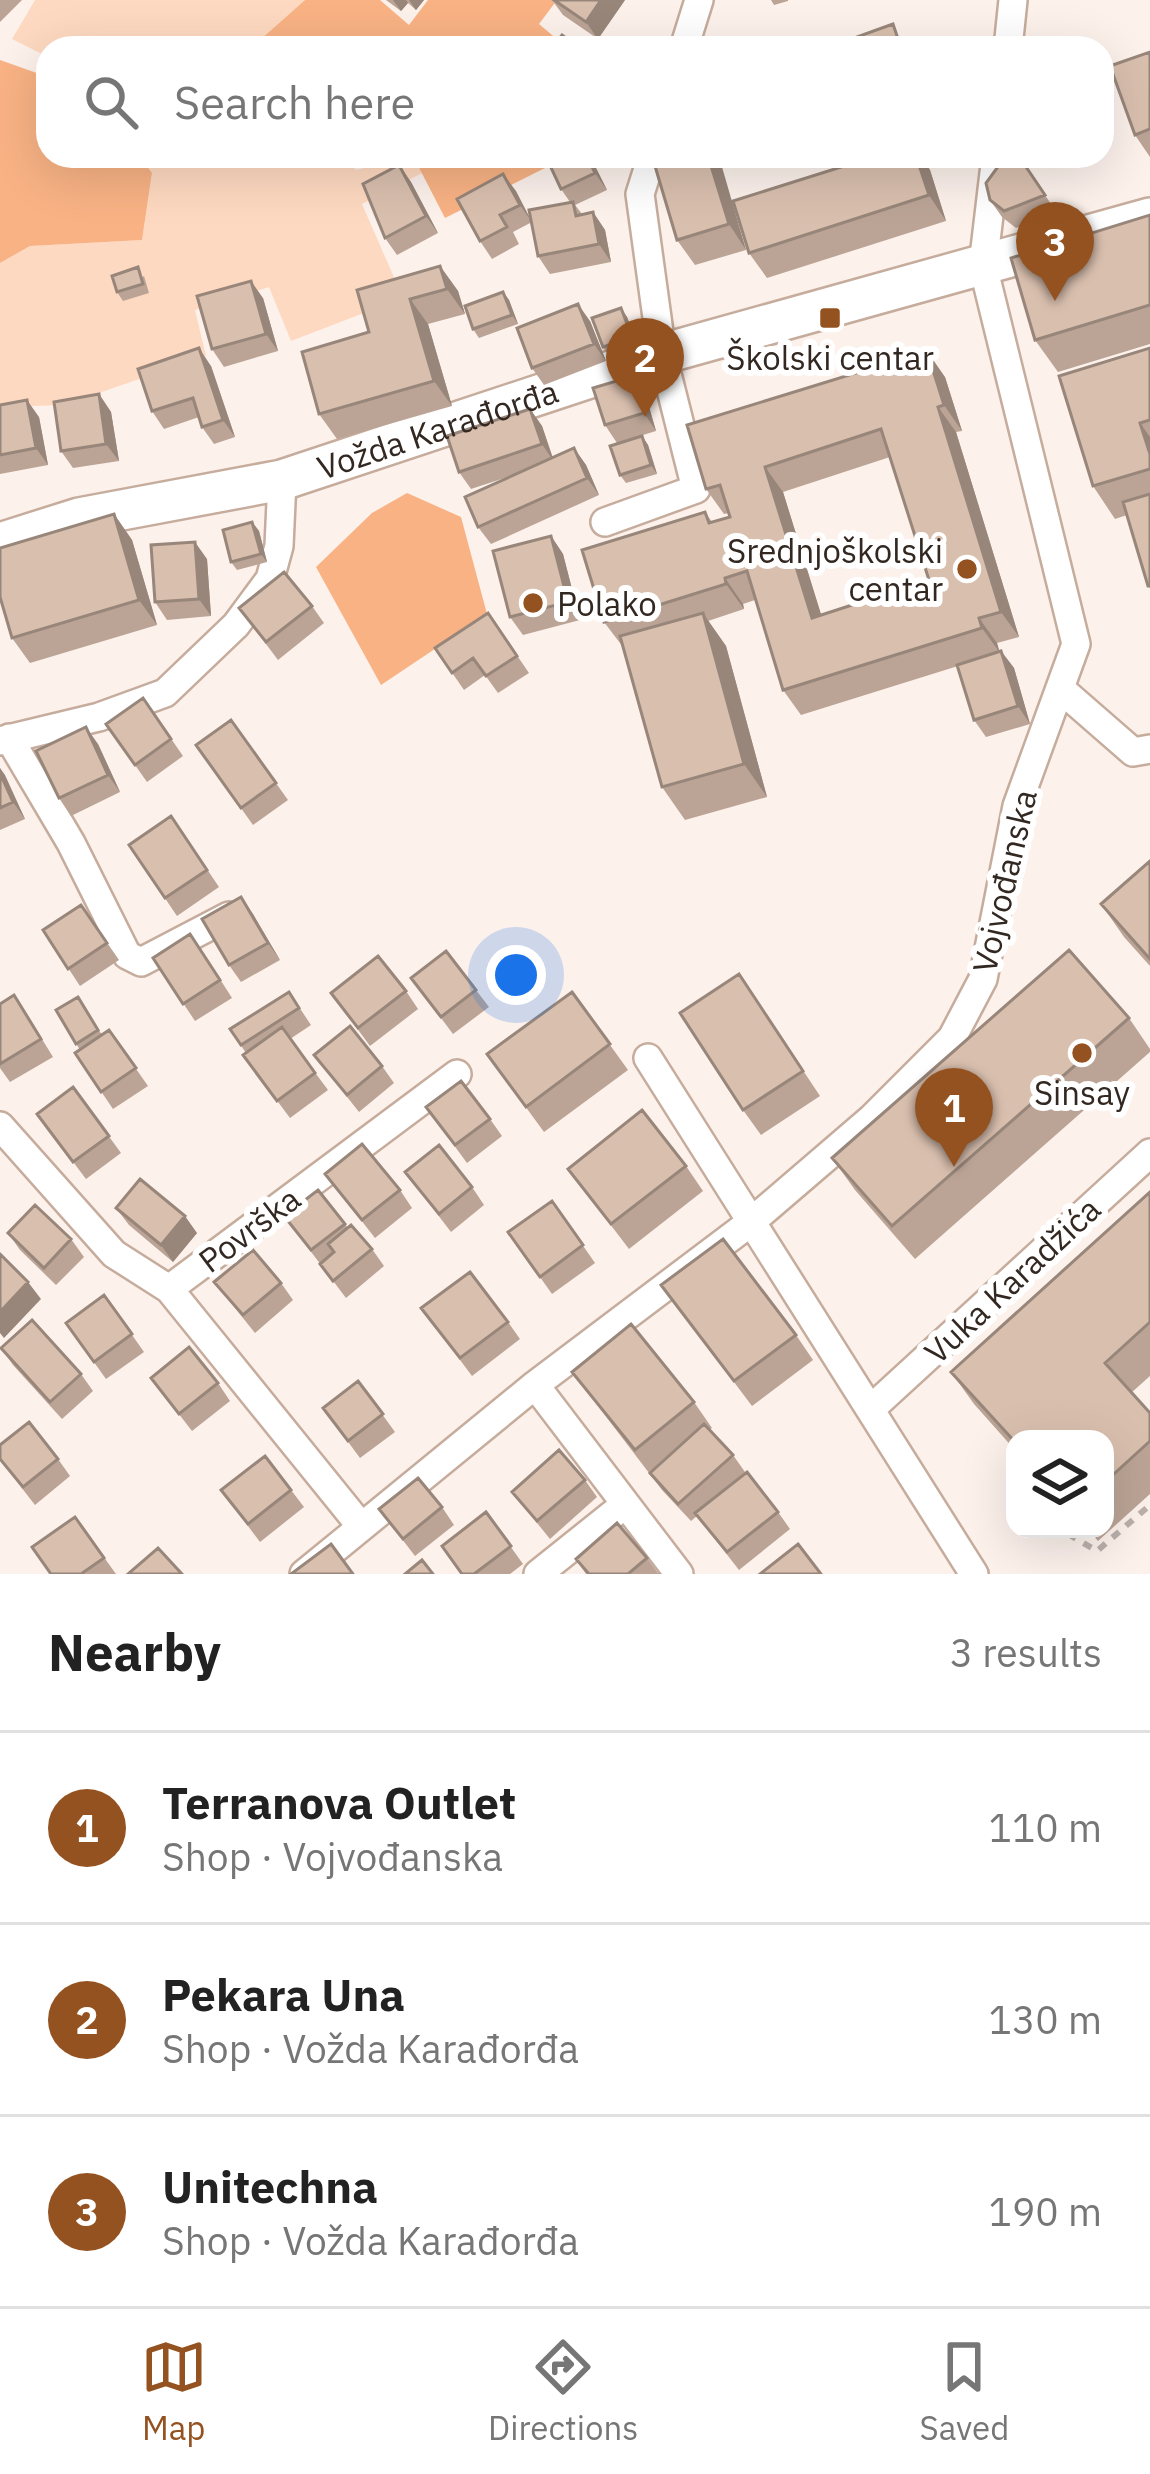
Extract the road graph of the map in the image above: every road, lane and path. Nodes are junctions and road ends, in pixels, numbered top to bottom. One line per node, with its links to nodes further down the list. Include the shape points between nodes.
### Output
1 (699, 0): 3 (street)
2 (1013, 0): 4 (street)
3 (688, 36)
4 (1009, 36)
5 (648, 168): 9 (street, via 640,194)
6 (995, 168): 8 (street)
7 (1150, 218): 8 (street, Vožda Karađorđa)
8 (983, 266): 9 (street, Vožda Karađorđa); 13 (street, Vojvođanska, via 1076,644)
9 (662, 354): 10 (street, Vožda Karađorđa); 11 (street, via 696,488)
10 (282, 480): 12 (street, Vožda Karađorđa, via 79,518); 14 (street, via 270,579 236,625 165,693)
11 (605, 522)
12 (0, 542)
13 (1063, 691): 15 (street, via 1133,752); 21 (street, Vojvođanska, via 1017,806 983,979 952,1038)
14 (5, 740): 16 (street, via 71,843 127,956 141,962)
15 (1150, 749)
16 (229, 916)
17 (649, 1058): 21 (street)
18 (457, 1074): 22 (street, Površka)
19 (0, 1126): 22 (street, via 114,1254)
20 (1150, 1153): 24 (street, Vuka Karadžića)
21 (752, 1222): 23 (street, Vojvođanska); 24 (street)
22 (169, 1289): 27 (street, Površka)
23 (536, 1385): 26 (street); 27 (street, Vojvođanska)
24 (873, 1407): 34 (street)
25 (1150, 1504): 28 (path)
26 (623, 1506): 32 (street); 33 (street)
27 (359, 1525): 31 (street, Vojvođanska)
28 (1114, 1537)
29 (1074, 1538): 30 (path, via 1097,1552)
30 (1112, 1538)
31 (304, 1574)
32 (538, 1574)
33 (680, 1574)
34 (974, 1574)

